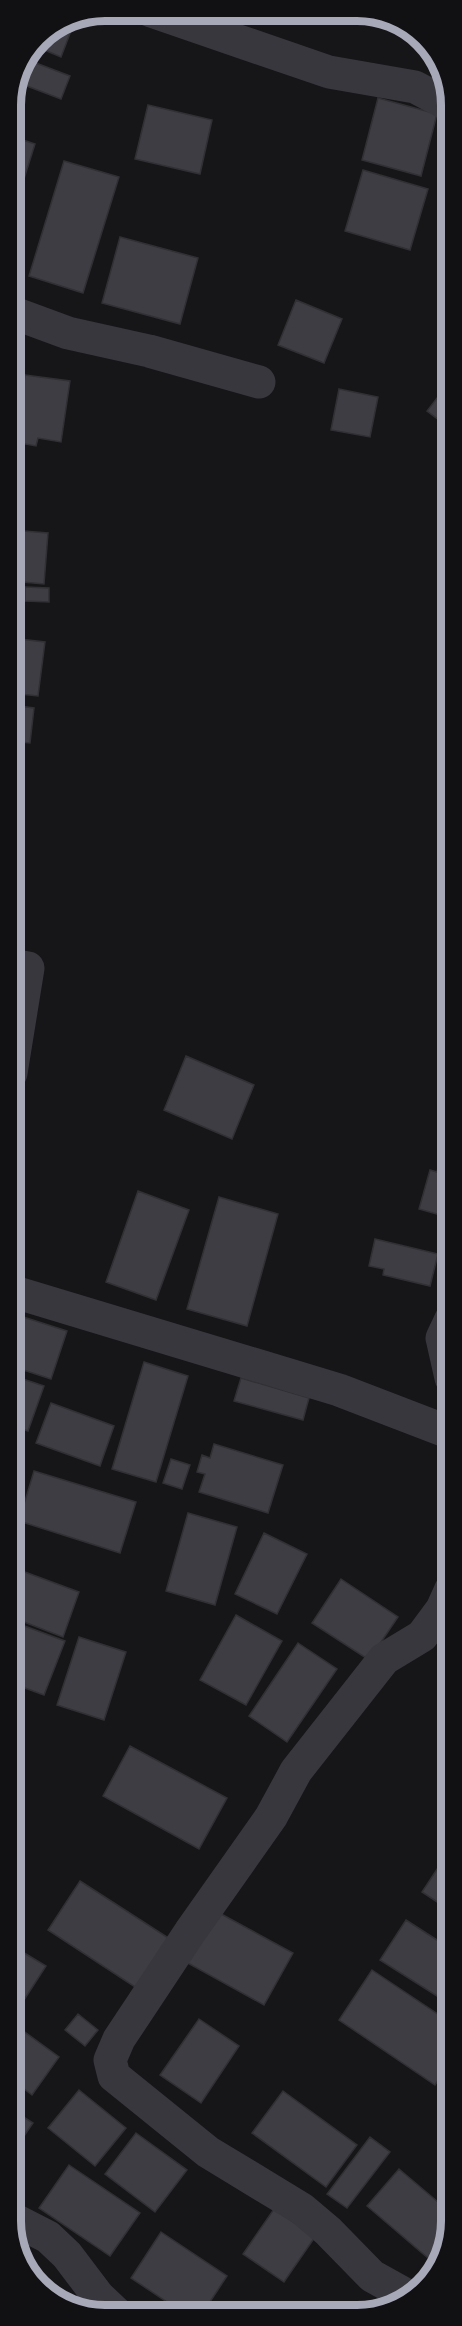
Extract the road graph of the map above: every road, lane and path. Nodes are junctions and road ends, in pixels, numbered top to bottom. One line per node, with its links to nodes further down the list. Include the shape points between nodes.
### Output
1 (180, 21): 2 (street, via 329,72 415,87)
2 (441, 101)
3 (21, 316): 4 (street, via 68,333)
4 (259, 382)
5 (21, 967): 6 (street, via 28,968)
6 (21, 1011)
7 (21, 1294): 8 (street, via 339,1390)
8 (441, 1429)
9 (441, 1610): 11 (street, via 422,1636 384,1659 296,1771 271,1817 119,2039 110,2060 114,2076 208,2152 302,2209 372,2276)
10 (21, 2223): 12 (street, via 48,2237 67,2255)
11 (401, 2292)
12 (108, 2305)

